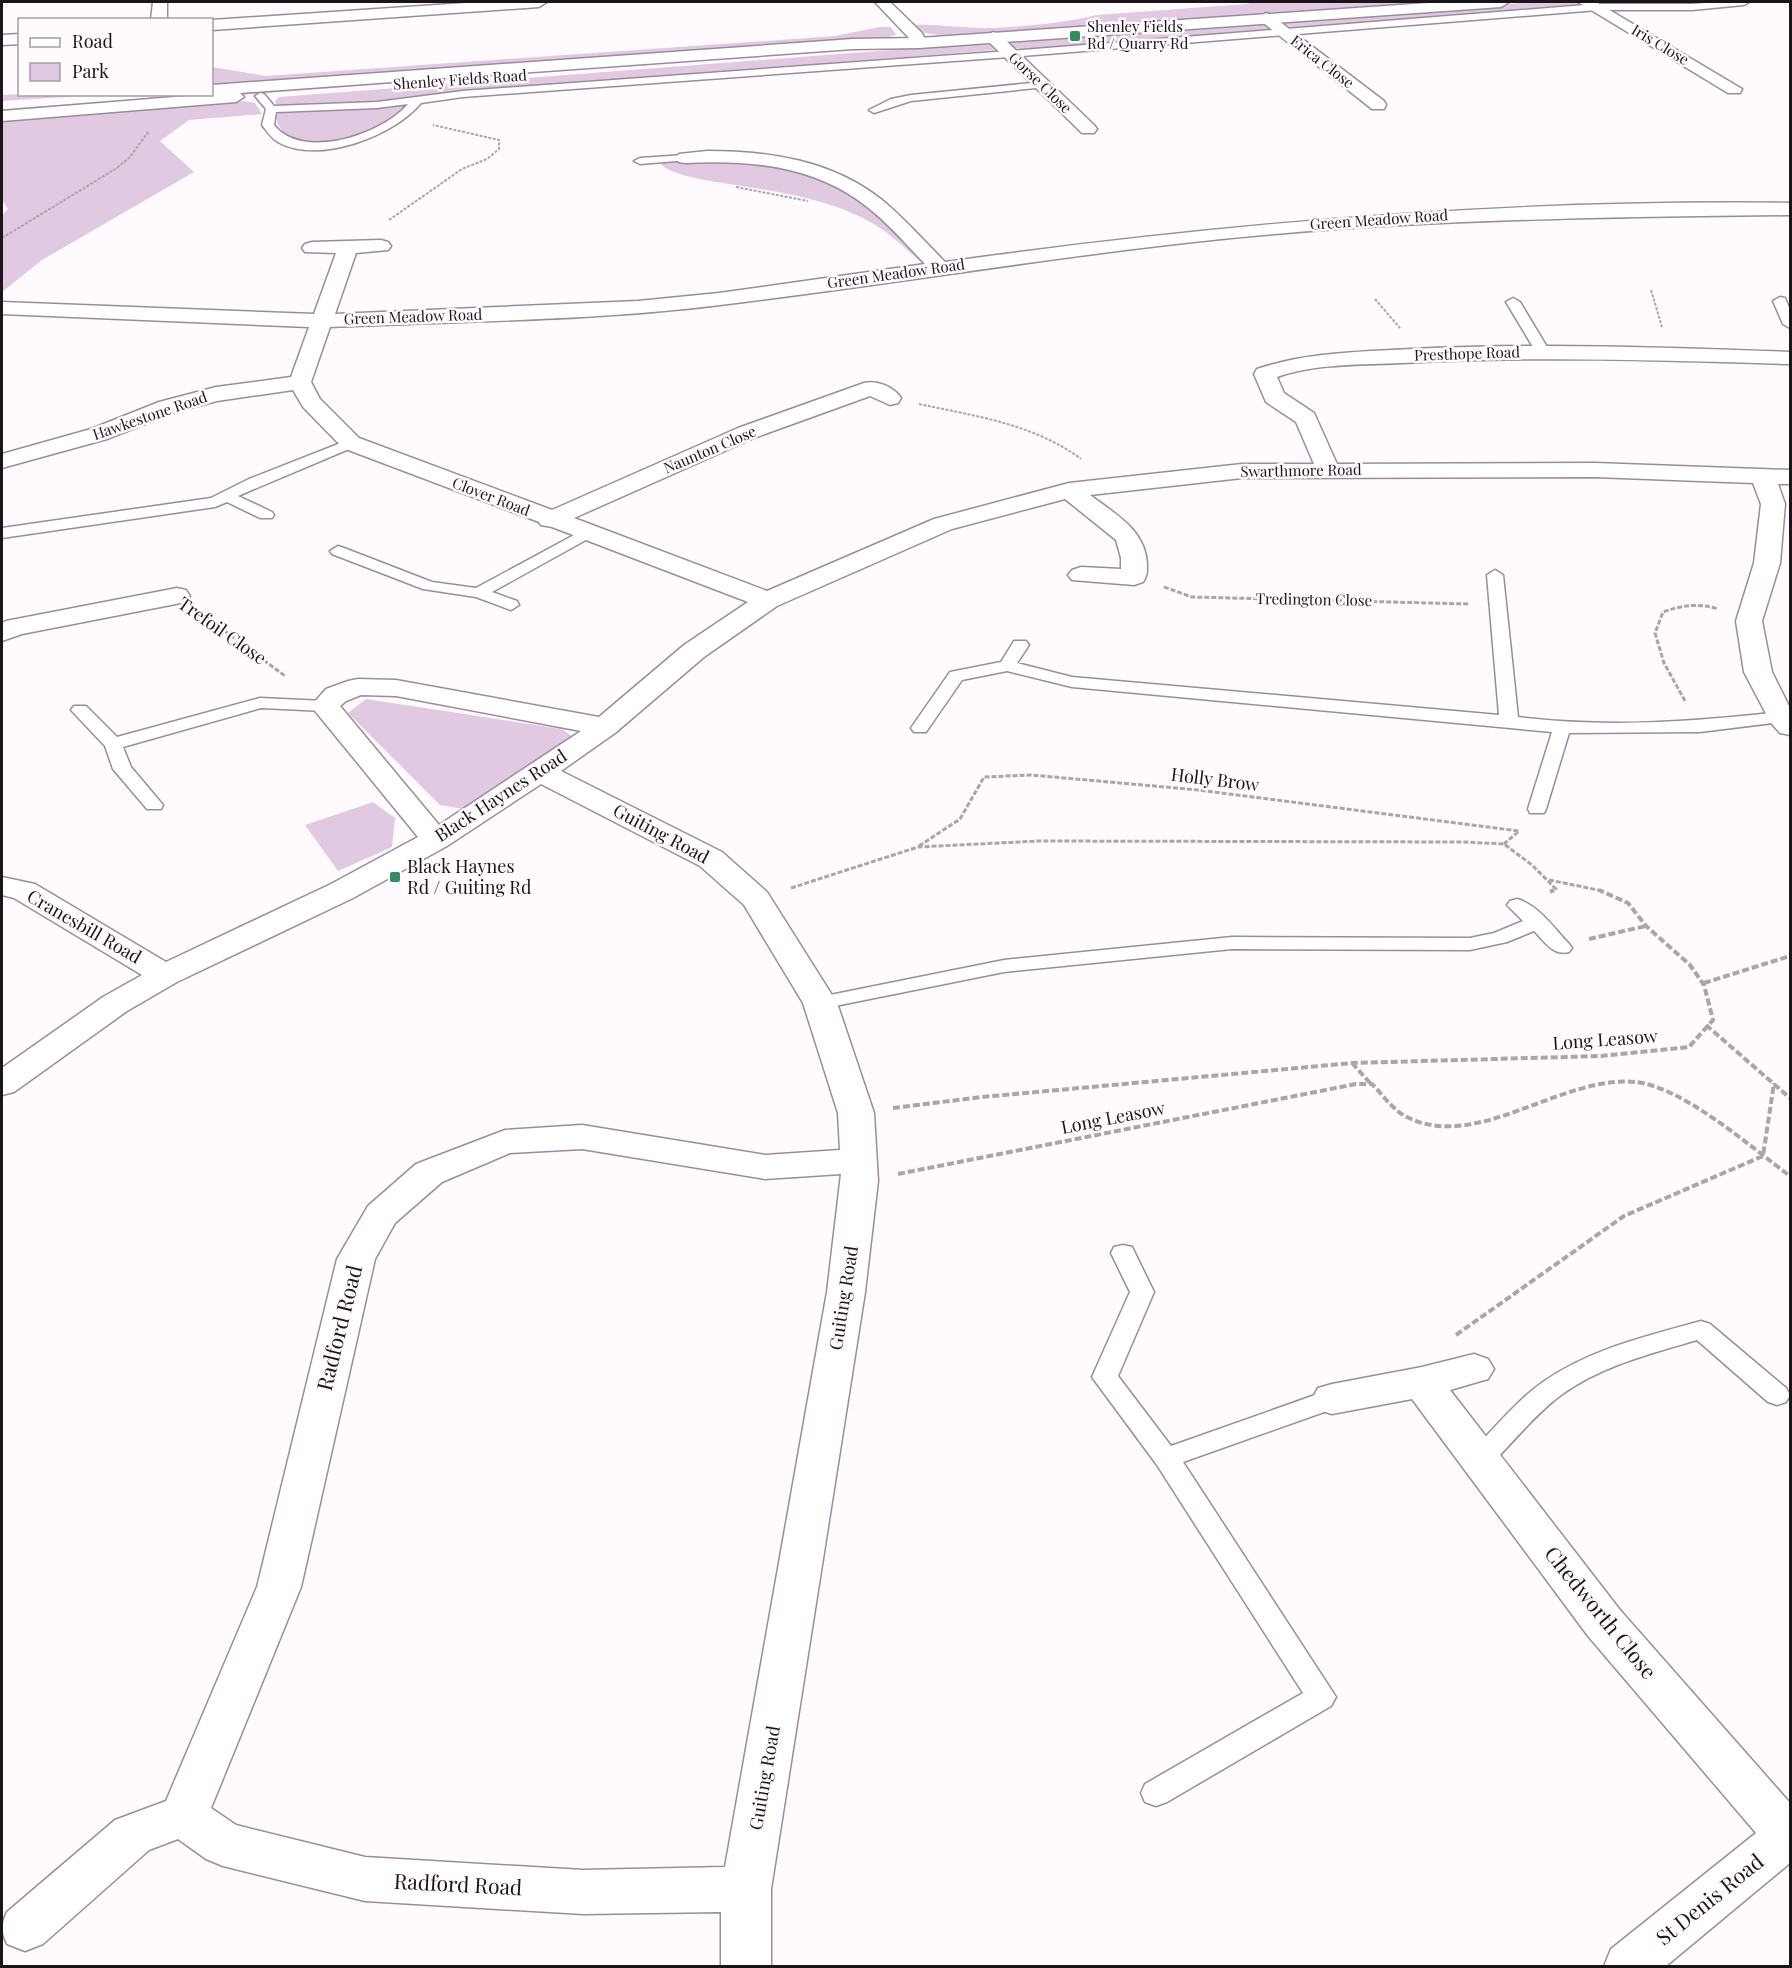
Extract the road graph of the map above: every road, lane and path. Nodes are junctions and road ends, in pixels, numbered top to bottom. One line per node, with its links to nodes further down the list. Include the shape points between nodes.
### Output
1 (160, 2): 7 (street)
2 (539, 2): 9 (street)
3 (882, 2): 14 (street)
4 (1501, 2): 8 (street, Shenley Fields Road)
5 (1744, 2): 6 (lane, via 1692,7)
6 (1592, 4): 10 (lane); 17 (street, Iris Close)
7 (159, 18)
8 (1266, 18): 10 (street, Erica Close); 11 (street, Shenley Fields Road)
9 (213, 25)
10 (1283, 32): 15 (lane); 22 (street, Erica Close)
11 (993, 37): 14 (street, Shenley Fields Road); 15 (street, Gorse Close)
12 (18, 39): 13 (street)
13 (2, 40)
14 (919, 43): 18 (street, Shenley Fields Road, via 854,44); 19 (street, Shenley Fields Road)
15 (1009, 54): 16 (street, Gorse Close); 21 (lane)
16 (1042, 85): 25 (lane, via 904,99); 28 (street, Gorse Close)
17 (1734, 89)
18 (213, 90)
19 (260, 96): 20 (street, Shenley Fields Road); 24 (lane)
20 (160, 99): 23 (street, Shenley Fields Road); 26 (street, Shenley Fields Road); 32 (path, via 151,129 130,157)
21 (418, 99): 24 (lane, via 377,105); 27 (lane)
22 (1378, 105)
23 (2, 106)
24 (272, 109): 27 (lane, via 268,125 278,137 297,143 357,140)
25 (874, 110)
26 (2, 116)
27 (399, 118): 34 (path, via 491,137 499,140 499,149 487,159 462,169)
28 (1088, 129)
29 (685, 158): 30 (lane); 36 (street, via 764,158 806,166 852,188 893,221)
30 (640, 161)
31 (1791, 209): 36 (street, Green Meadow Road, via 1426,216 1119,243)
32 (2, 238)
33 (381, 246): 34 (street)
34 (348, 247): 35 (street); 41 (street)
35 (312, 248)
36 (939, 267): 41 (street, Green Meadow Road, via 638,307)
37 (1651, 291): 44 (path)
38 (1513, 302): 43 (lane)
39 (1780, 302): 42 (lane)
40 (2, 308): 41 (street, Green Meadow Road)
41 (321, 321): 46 (street)
42 (1791, 324)
43 (1543, 352): 44 (street, Presthope Road); 50 (street, Presthope Road, via 1479,351 1328,361 1265,374 1274,397 1306,418)
44 (1671, 354): 45 (street, Presthope Road)
45 (1791, 358)
46 (300, 382): 48 (street, Clover Road, via 311,402); 49 (street, Hawkestone Road, via 216,394 167,407 99,434)
47 (874, 389): 53 (path, via 1042,436 1076,455); 57 (street, Naunton Close, via 746,433)
48 (351, 443): 55 (lane); 57 (street, Clover Road)
49 (2, 461)
50 (1328, 470): 51 (street, Swarthmore Road, via 1595,470); 53 (street, Swarthmore Road, via 1242,471)
51 (1763, 476): 52 (street, Swarthmore Road); 70 (street, via 1773,504 1767,563)
52 (1791, 477)
53 (1108, 484): 54 (street, Swarthmore Road)
54 (1069, 490): 61 (street, Swarthmore Road, via 943,524); 64 (street, via 1128,537)
55 (226, 496): 56 (lane); 58 (lane, via 180,509)
56 (266, 515)
57 (550, 520): 59 (street, Clover Road)
58 (2, 533)
59 (587, 533): 65 (lane); 67 (street, Clover Road)
60 (338, 551): 65 (lane, via 429,586)
61 (827, 573): 67 (street, Black Haynes Road)
62 (1081, 575): 64 (street)
63 (1495, 575): 69 (lane)
64 (1134, 577): 69 (path, Tredington Close, via 1192,597)
65 (478, 593): 68 (lane)
66 (177, 596): 71 (street, Trefoil Close, via 15,627); 74 (path, Trefoil Close)
67 (768, 600): 78 (street, Black Haynes Road, via 694,651)
68 (511, 605)
69 (1497, 605): 76 (lane)
70 (1749, 621): 77 (street, via 1758,672); 79 (path, via 1705,604 1680,604 1663,612 1655,633 1664,663)
71 (2, 633)
72 (1020, 645): 73 (lane)
73 (1006, 666): 76 (lane, via 1072,682); 80 (lane, via 956,676)
74 (325, 706): 78 (street, via 336,695 358,687 396,688); 82 (lane, via 260,703); 86 (street)
75 (80, 710): 82 (lane)
76 (1509, 721): 81 (lane)
77 (1786, 722): 79 (lane)
78 (604, 727): 83 (street, Black Haynes Road)
79 (1700, 727): 81 (lane)
80 (920, 728)
81 (1562, 728): 85 (lane)
82 (113, 744): 84 (lane, via 122,769)
83 (540, 772): 86 (street, Black Haynes Road); 90 (street, Guiting Road, via 711,859)
84 (154, 805)
85 (1537, 809)
86 (435, 840): 96 (street, Black Haynes Road, via 342,891)
87 (1504, 844): 88 (path, Holly Brow, via 1038,841); 88 (path, Holly Brow, via 1519,831 1198,790 1031,775 984,777 960,819); 93 (path, via 1549,880 1586,886 1626,901)
88 (918, 847): 90 (path, Holly Brow)
89 (2, 886): 96 (street, Cranesbill Road, via 24,891)
90 (756, 899): 98 (street, Guiting Road)
91 (1517, 905): 92 (lane)
92 (1537, 921): 94 (lane); 98 (lane, via 1500,938 1470,944 1232,942 1004,966)
93 (1646, 926): 94 (path); 97 (path, via 1696,969)
94 (1562, 948)
95 (1791, 956): 97 (path)
96 (165, 975): 102 (street, Black Haynes Road, via 115,1004)
97 (1704, 983): 99 (path, via 1713,1020)
98 (820, 1003): 105 (street, Guiting Road)
99 (1706, 1025): 100 (path, Long Leasow, via 1689,1047 1601,1056); 101 (path)
100 (1352, 1063): 103 (path); 105 (path, Long Leasow, via 982,1097)
101 (1774, 1083): 104 (path); 106 (path)
102 (2, 1084)
103 (1371, 1084): 106 (path, via 1408,1118 1436,1128 1469,1124 1609,1081 1638,1082 1690,1105); 107 (path, Long Leasow)
104 (1791, 1098)
105 (856, 1113): 107 (street, Guiting Road)
106 (1763, 1156): 108 (path); 110 (path, via 1624,1215 1452,1337)
107 (859, 1171): 117 (street, Radford Road, via 765,1167 582,1137 506,1142 429,1173 381,1215 356,1259 279,1587); 119 (street, Guiting Road, via 846,1292)
108 (1791, 1176)
109 (1123, 1253): 114 (lane, via 1142,1292 1105,1377)
110 (1474, 1369): 111 (street)
111 (1422, 1382): 113 (street); 115 (street, Chedworth Close)
112 (1777, 1395): 115 (lane, via 1701,1330 1589,1367 1551,1390)
113 (1332, 1400): 114 (lane)
114 (1166, 1458): 116 (lane, via 1321,1697)
115 (1480, 1459): 118 (street, Chedworth Close, via 1604,1623)
116 (1156, 1792)
117 (184, 1816): 119 (street, Radford Road, via 223,1844 365,1880 583,1892); 120 (street, via 132,1835)
118 (1790, 1835): 122 (street, St Denis Road)
119 (746, 1889): 121 (street, Guiting Road)
120 (25, 1928)
121 (746, 1966)
122 (1629, 1966)

